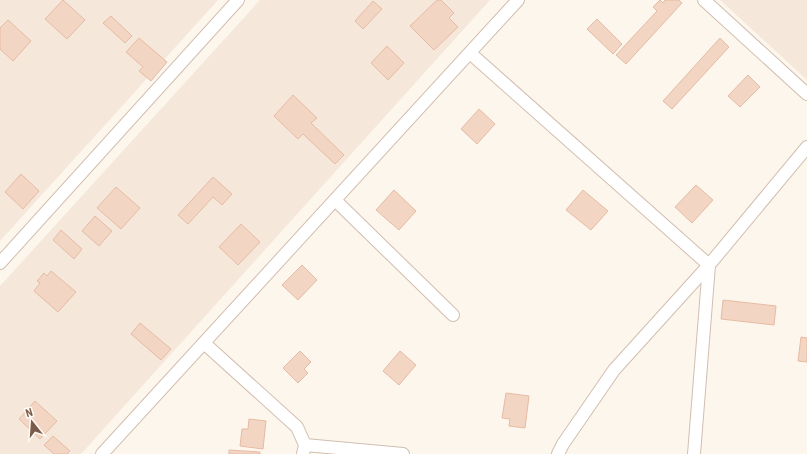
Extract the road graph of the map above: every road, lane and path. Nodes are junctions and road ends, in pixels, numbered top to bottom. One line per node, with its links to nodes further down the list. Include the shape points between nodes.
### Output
1 (238, 0): 8 (street)
2 (518, 0): 4 (street)
3 (704, 0): 5 (street)
4 (470, 53): 7 (street); 9 (street)
5 (807, 94)
6 (807, 147): 9 (street)
7 (335, 200): 10 (street); 11 (street)
8 (0, 263)
9 (709, 265): 15 (street, via 614,370); 16 (street)
10 (453, 315)
11 (204, 343): 12 (street, via 297,427); 13 (street)
12 (304, 450): 14 (street)
13 (102, 454)
14 (402, 454)
15 (558, 454)
16 (694, 454)

